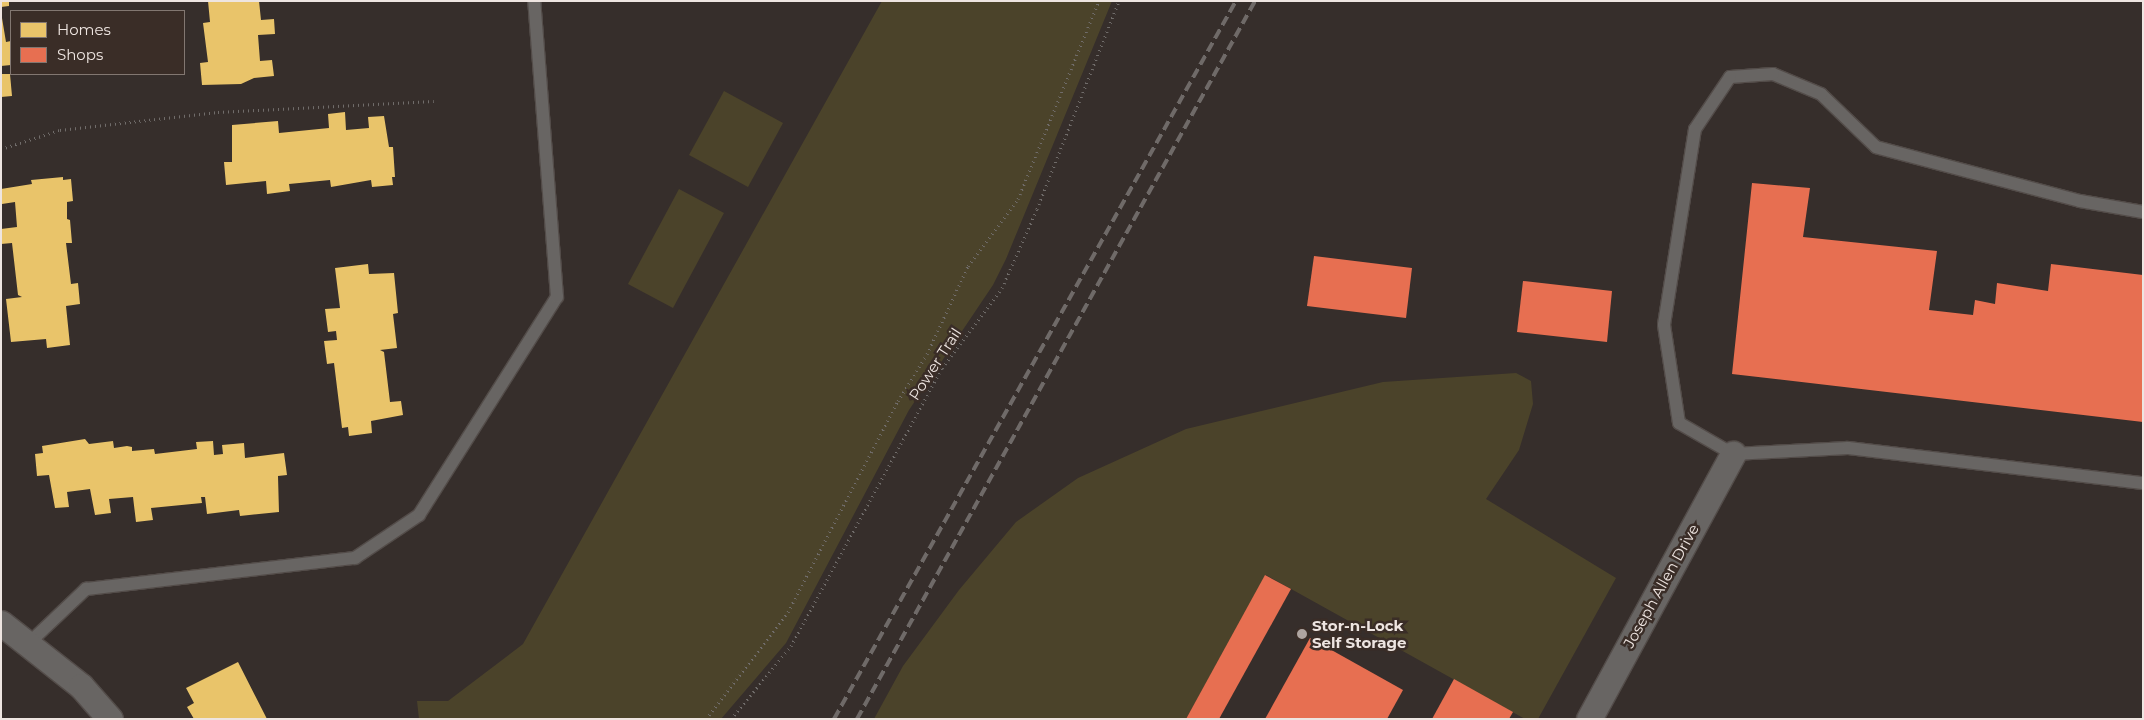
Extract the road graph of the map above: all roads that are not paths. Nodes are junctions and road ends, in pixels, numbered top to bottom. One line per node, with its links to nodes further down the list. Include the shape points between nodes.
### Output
1 (534, 1): 6 (lane, via 557,297 419,515 355,558 86,589)
2 (2143, 212): 3 (lane, via 2080,202 1876,147 1821,94 1773,74 1730,77 1694,129 1664,324 1678,423)
3 (1733, 454): 4 (lane, via 1848,448); 8 (street, Joseph Allen Drive)
4 (2143, 483)
5 (1, 623): 6 (street)
6 (29, 643): 7 (street, via 81,686)
7 (110, 719)
8 (1588, 719)

